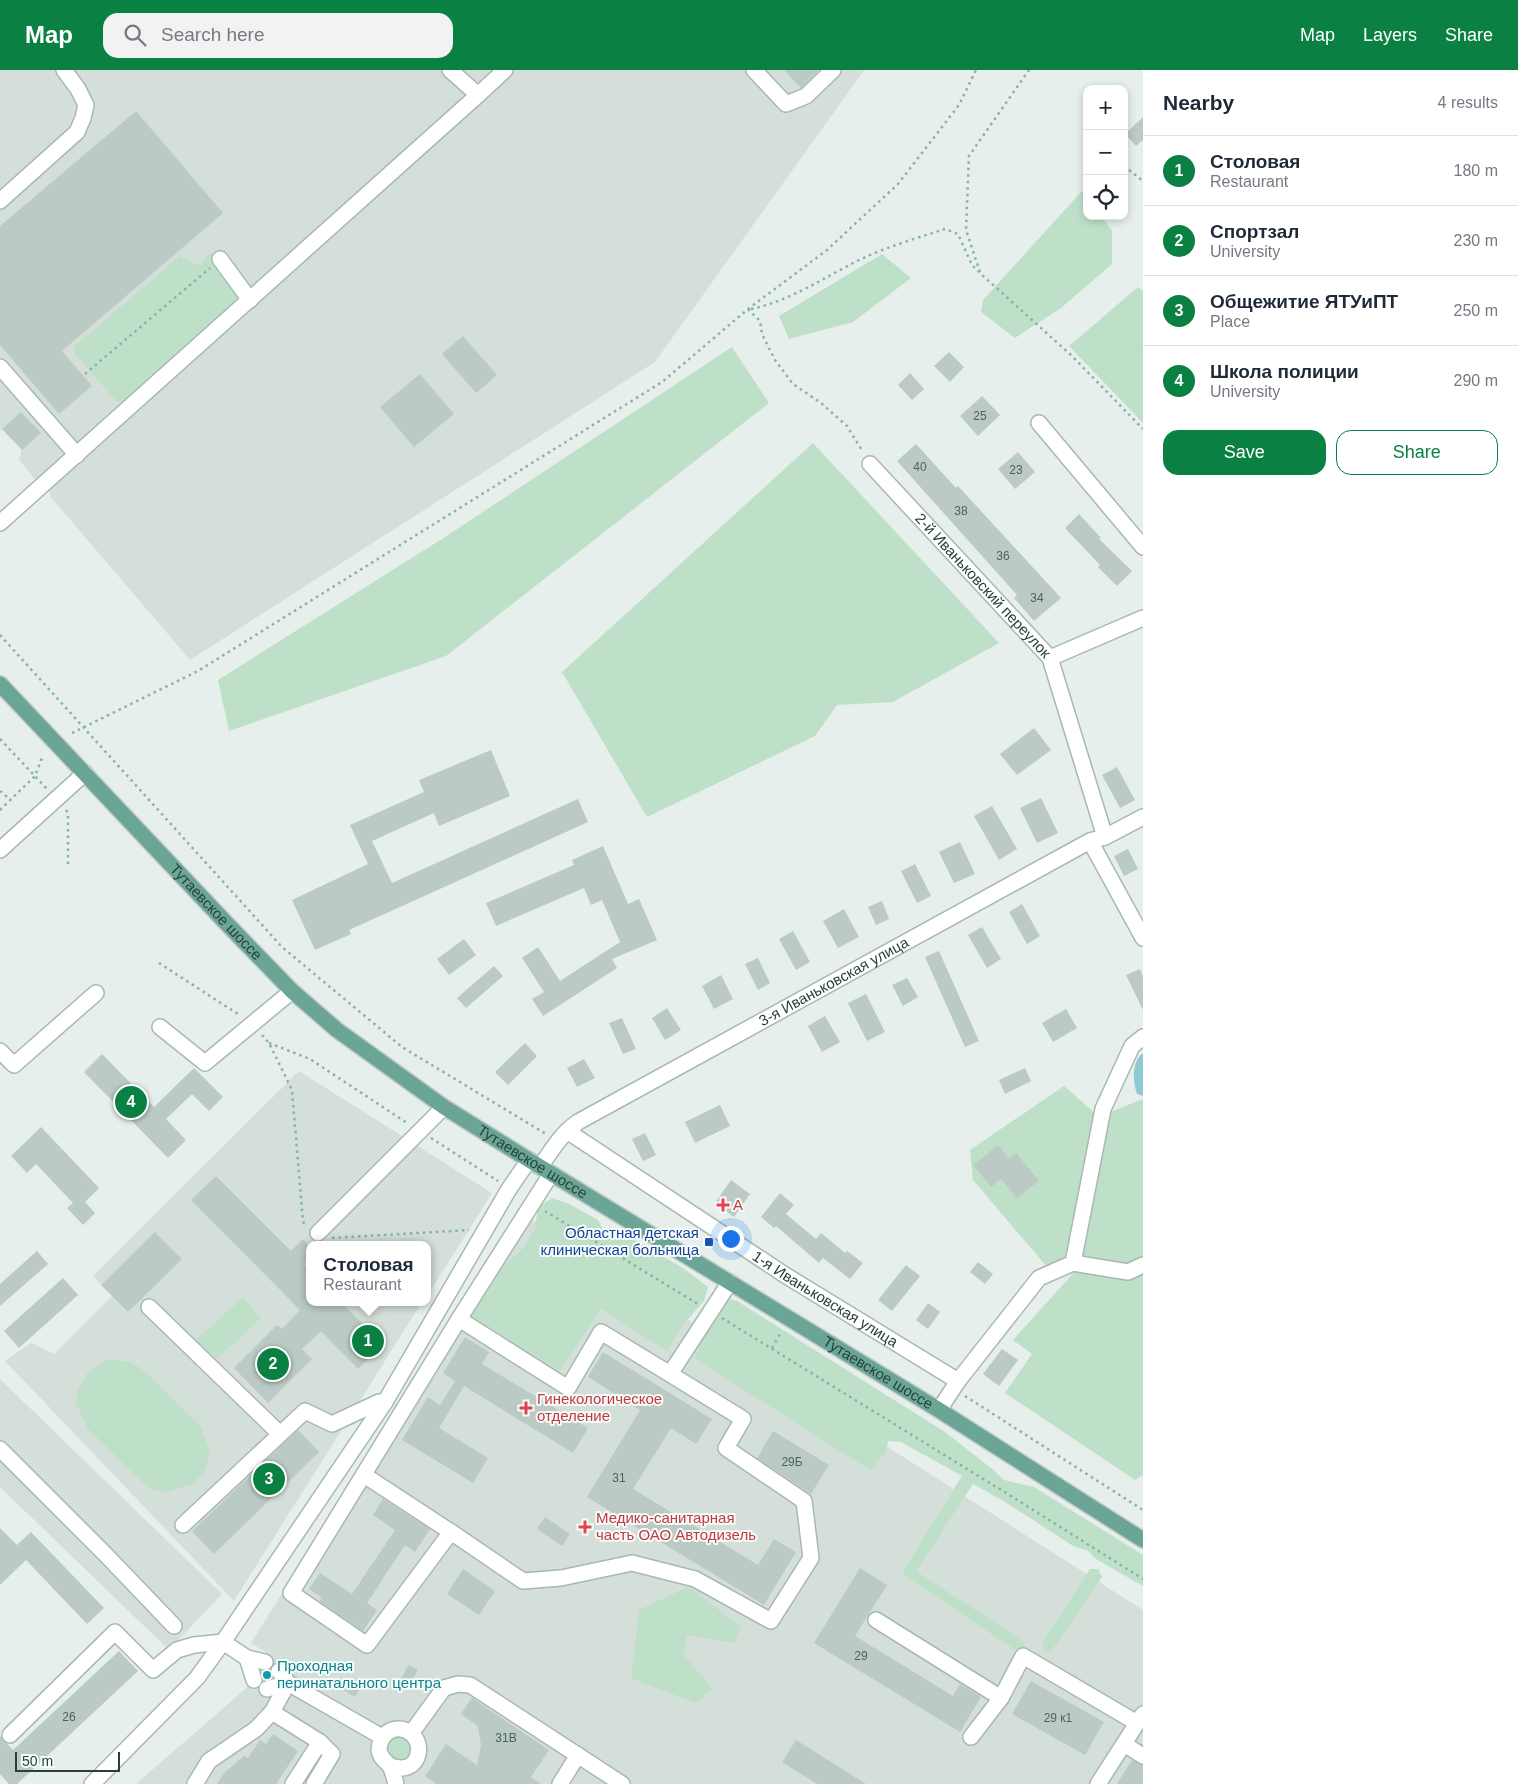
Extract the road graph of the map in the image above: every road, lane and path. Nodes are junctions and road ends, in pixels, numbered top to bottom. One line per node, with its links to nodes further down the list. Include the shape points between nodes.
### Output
1 (450, 70): 8 (street)
2 (505, 70): 8 (street)
3 (754, 70): 4 (street, via 786,104 806,96)
4 (833, 70)
5 (976, 70): 15 (path, via 959,105 898,184 827,250)
6 (1029, 70): 13 (path, via 969,156 966,230)
7 (66, 71): 11 (street, via 86,104 76,132)
8 (478, 95): 14 (street)
9 (1128, 169): 10 (path)
10 (1143, 181)
11 (0, 201)
12 (220, 259): 14 (street); 17 (path)
13 (980, 274): 15 (path, via 972,265 958,234 945,229 861,259 793,295); 20 (path, via 1072,356)
14 (250, 300): 22 (street)
15 (748, 309): 23 (path, via 760,321 762,334 792,384 847,426); 30 (path, via 662,382 198,671)
16 (0, 367): 22 (street)
17 (85, 374)
18 (1143, 422): 20 (path)
19 (1039, 423): 25 (street)
20 (1140, 426): 21 (path)
21 (1143, 429)
22 (77, 455): 24 (street)
23 (870, 464): 28 (street, 2-й Иваньковский переулок)
24 (0, 523)
25 (1143, 547)
26 (1143, 618): 28 (street)
27 (0, 635): 30 (path)
28 (1050, 658): 42 (street, 2-й Иваньковский переулок)
29 (0, 684): 34 (main road, Тутаевское шоссе)
30 (85, 728): 31 (path); 58 (path, via 282,947 402,1047)
31 (72, 733)
32 (1, 741): 35 (path)
33 (42, 758): 35 (path)
34 (85, 773): 44 (street); 48 (main road, Тутаевское шоссе)
35 (35, 776): 36 (path); 38 (path)
36 (48, 790)
37 (0, 791): 38 (path)
38 (11, 800): 40 (path)
39 (62, 805): 45 (path, via 68,814)
40 (0, 810)
41 (1143, 817): 42 (street, 3-я Иваньковская улица)
42 (1105, 837): 43 (street, 3-я Иваньковская улица)
43 (1090, 841): 46 (street); 57 (street, 3-я Иваньковская улица, via 578,1122)
44 (0, 850)
45 (68, 867)
46 (1143, 938)
47 (159, 963): 50 (path)
48 (292, 991): 50 (street); 55 (main road, Тутаевское шоссе, via 337,1030)
49 (96, 993): 54 (street, via 14,1065)
50 (252, 1024): 51 (street, via 204,1063); 53 (path)
51 (160, 1027)
52 (1143, 1037): 64 (street, via 1132,1046 1103,1109)
53 (269, 1043): 56 (path, via 310,1059); 63 (path, via 292,1090 303,1222)
54 (0, 1051)
55 (444, 1107): 56 (street); 59 (main road, Тутаевское шоссе)
56 (420, 1131): 60 (path); 63 (street)
57 (567, 1131): 59 (street, 3-я Иваньковская улица); 73 (street, 1-я Иваньковская улица)
58 (548, 1135)
59 (540, 1167): 60 (street); 61 (street); 66 (main road, Тутаевское шоссе)
60 (509, 1188): 62 (street)
61 (532, 1204): 68 (path); 69 (street)
62 (485, 1230): 63 (path, via 326,1239); 74 (street)
63 (318, 1233)
64 (1073, 1263): 65 (street, via 1128,1272); 73 (street, via 1039,1278)
65 (1143, 1265)
66 (730, 1282): 68 (street); 75 (main road, Тутаевское шоссе)
67 (149, 1307): 76 (street)
68 (711, 1312): 71 (path); 72 (street)
69 (459, 1319): 72 (street, via 568,1388 601,1332); 78 (street)
70 (781, 1332): 71 (path)
71 (772, 1348): 83 (path)
72 (670, 1374): 81 (street, via 742,1419 726,1448 804,1501 811,1558 771,1621 696,1579 632,1563 561,1578 523,1581)
73 (956, 1385): 75 (street); 79 (path)
74 (385, 1402): 76 (street, via 332,1424 305,1411); 86 (street)
75 (939, 1410): 82 (main road, Тутаевское шоссе)
76 (280, 1434): 80 (street)
77 (0, 1449): 85 (street)
78 (364, 1475): 81 (street); 81 (street, via 291,1593 367,1645)
79 (1143, 1510)
80 (183, 1524)
81 (451, 1532)
82 (1143, 1540)
83 (1143, 1579)
84 (876, 1620): 92 (street)
85 (174, 1626)
86 (224, 1642): 87 (street); 96 (street, via 177,1650 153,1670 115,1632); 104 (street, via 197,1678)
87 (247, 1658): 88 (street); 90 (street)
88 (265, 1662)
89 (284, 1677): 91 (street); 93 (street); 97 (street)
90 (254, 1680)
91 (267, 1689)
92 (1001, 1698): 94 (street, via 1023,1656); 98 (street)
93 (272, 1712): 99 (street); 105 (street, via 256,1729 209,1761)
94 (1140, 1718): 100 (street)
95 (412, 1732): 97 (street, via 399,1728); 101 (street, via 444,1688 470,1685); 103 (street, via 420,1748 414,1763 403,1768)
96 (10, 1735)
97 (382, 1737): 103 (street, via 381,1758)
98 (971, 1737)
99 (320, 1742): 106 (street); 107 (street, via 332,1754)
100 (1124, 1744): 102 (street); 111 (street)
101 (578, 1755): 109 (street); 110 (street)
102 (1143, 1756)
103 (390, 1766): 108 (street)
104 (92, 1784)
105 (194, 1784)
106 (293, 1784)
107 (314, 1784)
108 (396, 1784)
109 (560, 1784)
110 (622, 1784)
111 (1098, 1784)

